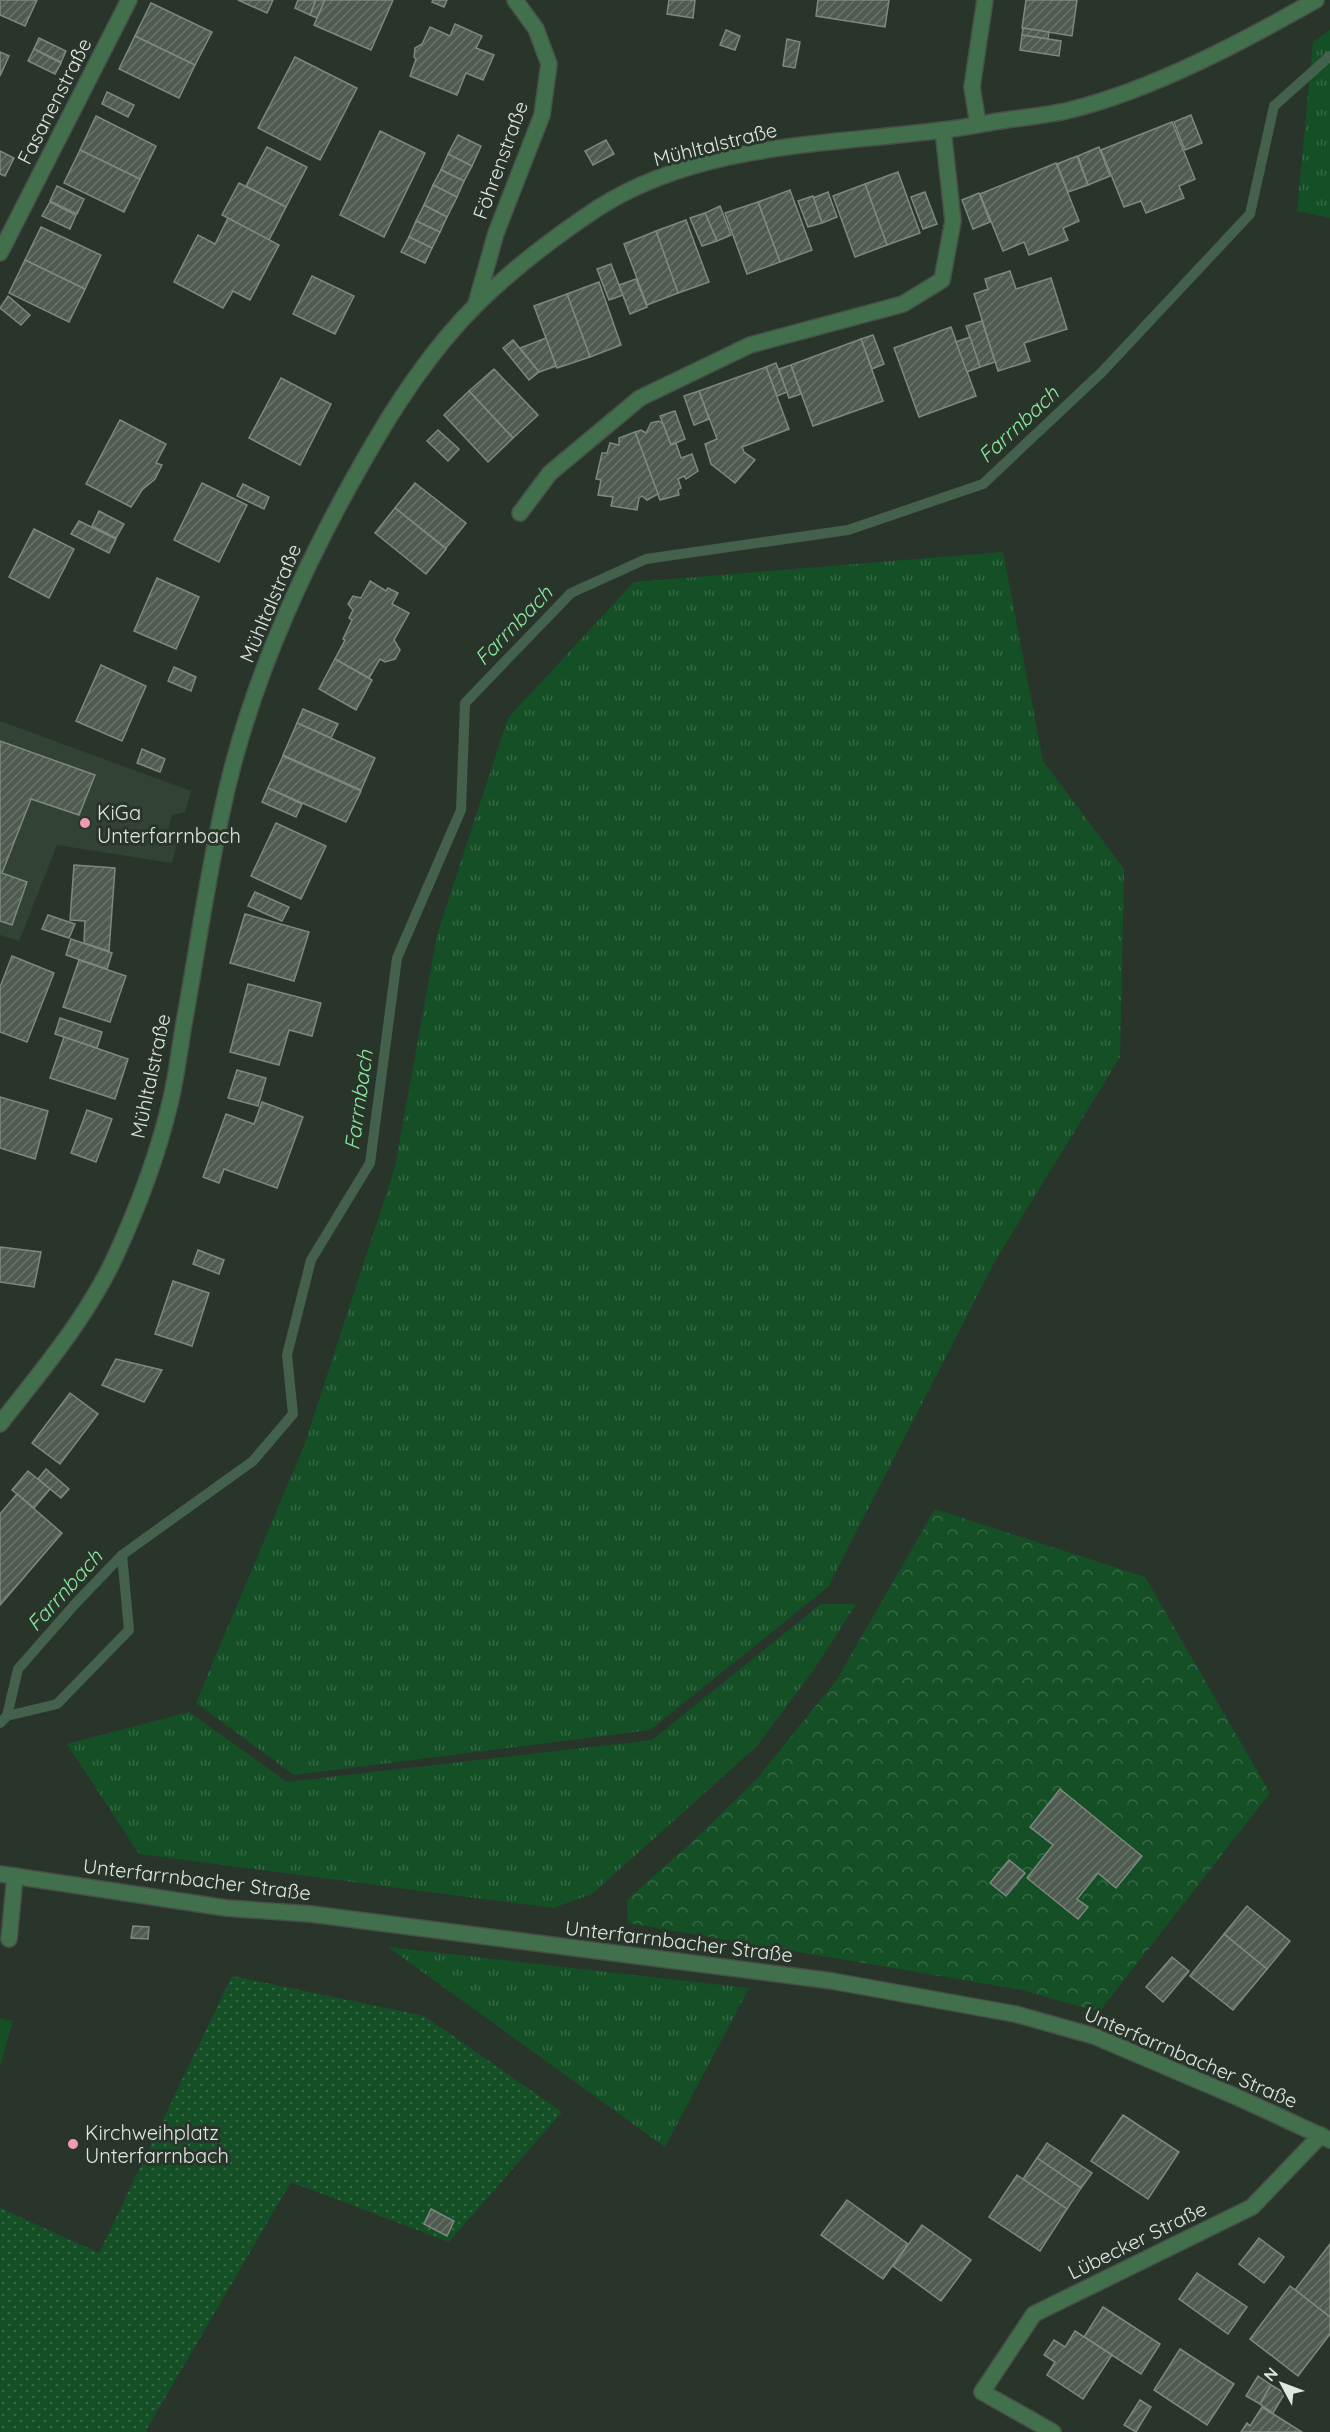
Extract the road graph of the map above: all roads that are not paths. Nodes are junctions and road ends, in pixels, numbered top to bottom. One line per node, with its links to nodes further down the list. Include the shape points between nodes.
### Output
1 (129, 0): 7 (street, Fasanenstraße)
2 (515, 0): 8 (street, Föhrenstraße, via 536,29 549,64 548,74 542,115 496,233)
3 (985, 0): 5 (street, via 972,87)
4 (1316, 0): 5 (street, Mühltalstraße, via 1256,34 1140,87 1069,111)
5 (978, 124): 6 (street, Mühltalstraße)
6 (943, 130): 8 (street, Mühltalstraße, via 797,145 732,157 645,184 565,230); 9 (street, via 953,221 942,280 903,304 750,345 640,398 550,473)
7 (0, 253)
8 (476, 304): 10 (street, Mühltalstraße, via 425,364 385,423 315,548 284,618 236,752 170,1103 154,1155 116,1256 92,1300)
9 (520, 513)
10 (0, 1424)
11 (7, 1875): 12 (street); 13 (street, Unterfarrnbacher Straße, via 226,1908 311,1914 832,1981 1015,2013 1094,2036)
12 (9, 1939)
13 (1326, 2138): 14 (street, Lübecker Straße, via 1252,2207 1034,2314 982,2392)
14 (1053, 2432)

